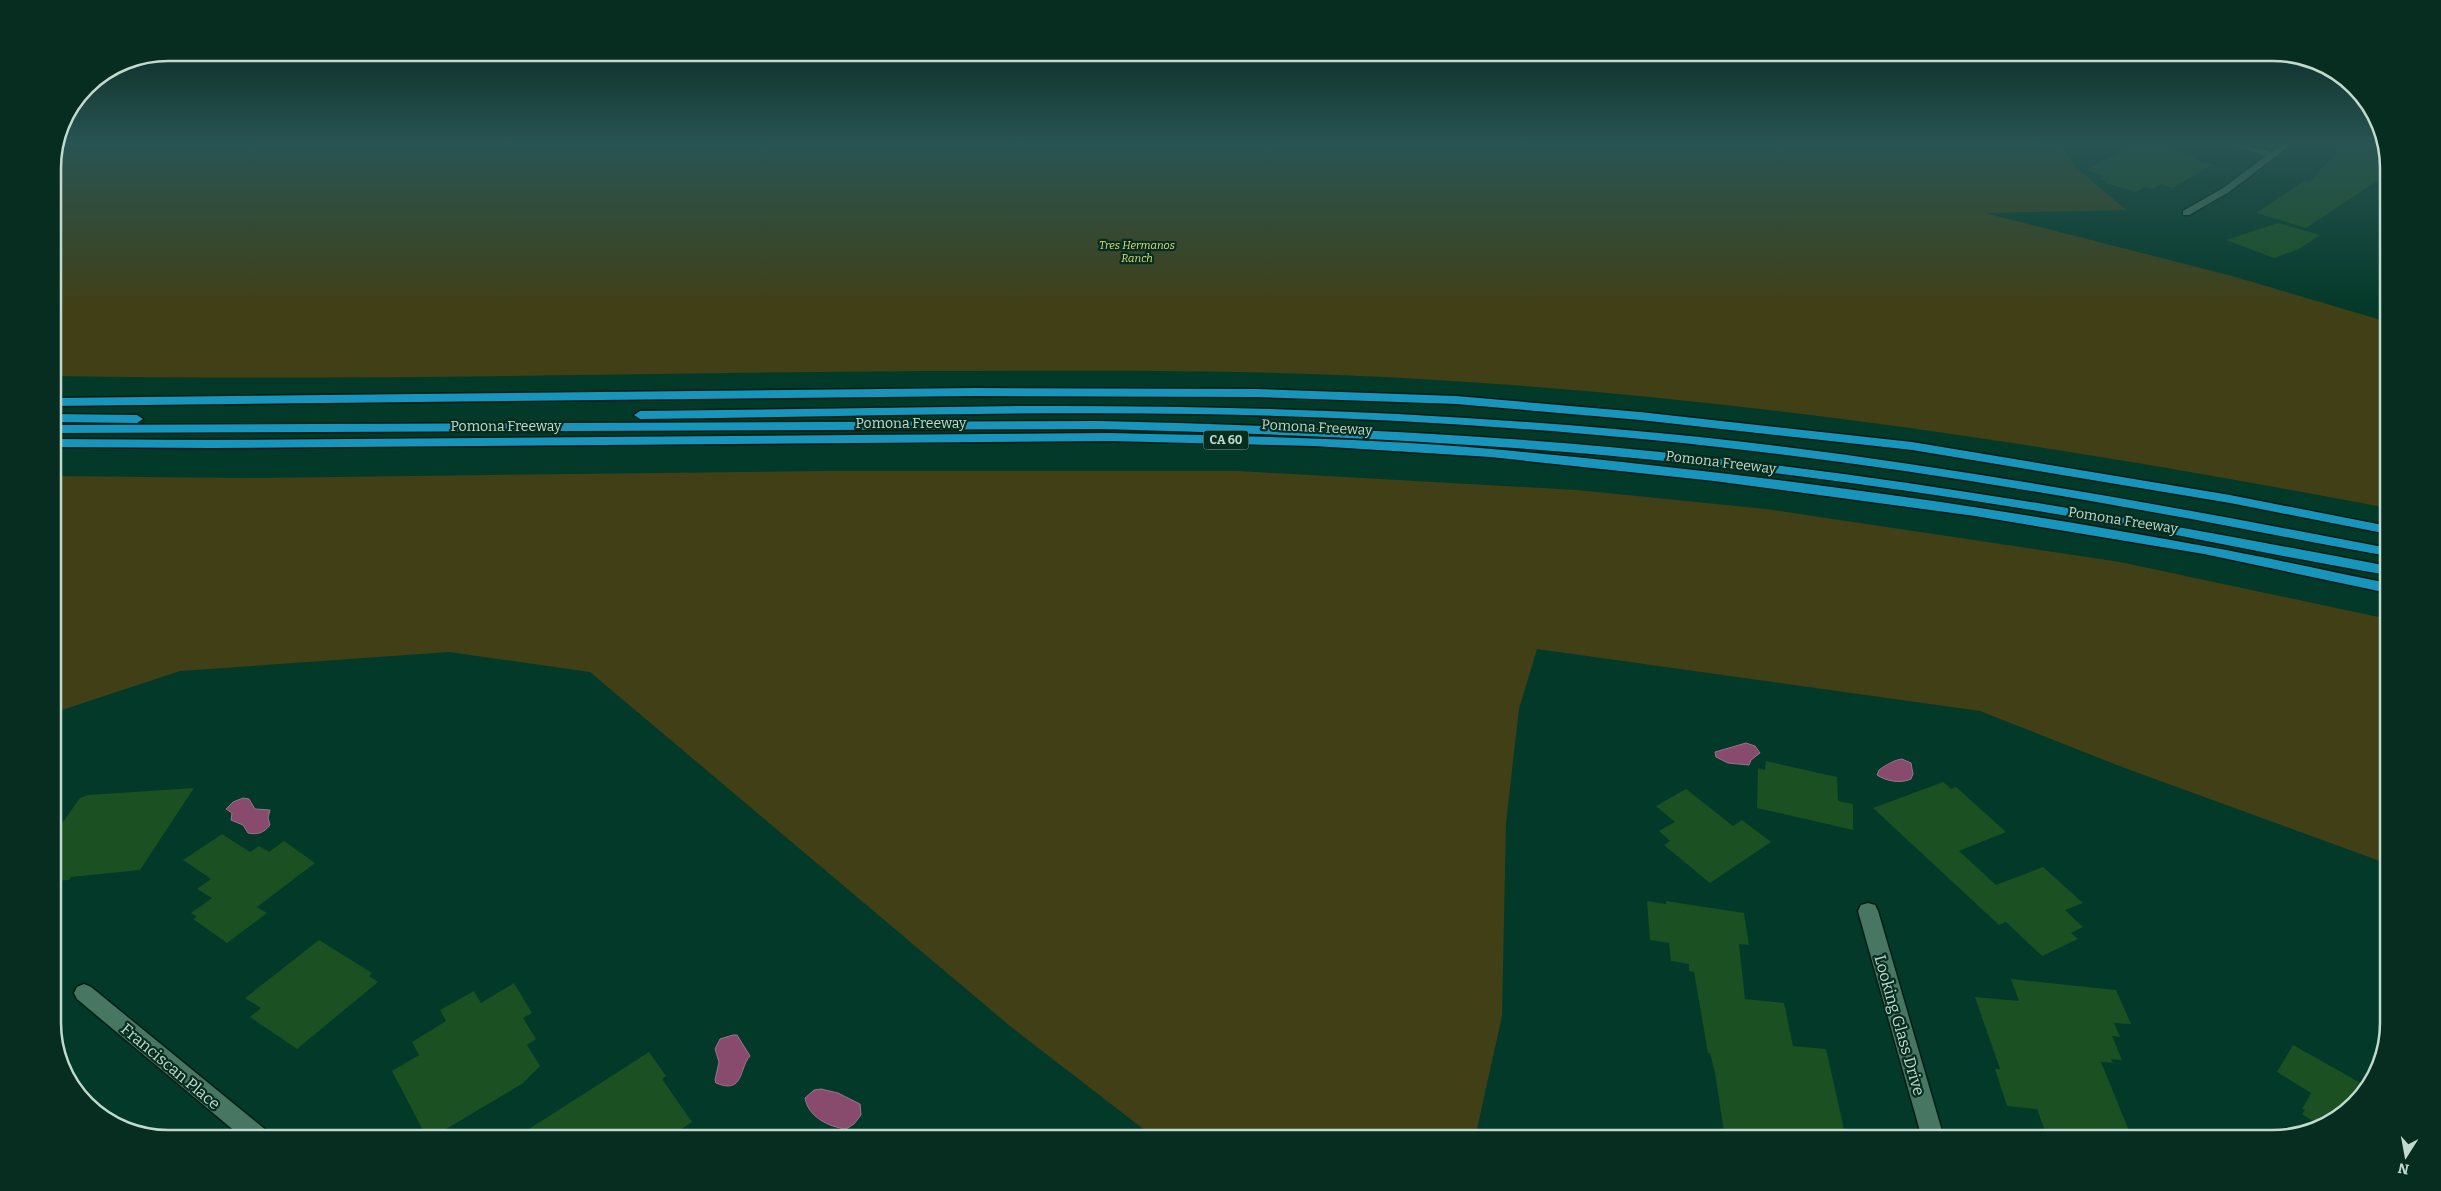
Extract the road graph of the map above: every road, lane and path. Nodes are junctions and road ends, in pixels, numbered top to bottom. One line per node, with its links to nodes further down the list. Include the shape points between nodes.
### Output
1 (2209, 200): 2 (street)
2 (2186, 213)
3 (61, 402): 7 (highway, Pomona Freeway, via 976,392 1257,393 1456,400 1640,416 1912,446 2230,499)
4 (61, 418): 8 (highway, via 169,420 1158,410 1475,422 1656,437 1839,458 2217,518)
5 (61, 429): 9 (highway, via 1102,424 1407,436 1616,451 1789,470 1988,499 2231,540)
6 (61, 442): 10 (highway, Pomona Freeway / CA 60, via 211,444 1110,437 1333,443 1490,453 1704,476 1966,511 2204,550)
7 (2380, 528)
8 (2380, 550)
9 (2380, 569)
10 (2380, 586)
11 (1868, 911): 14 (street, Looking Glass Drive)
12 (84, 993): 13 (street, Franciscan Place)
13 (249, 1130)
14 (1931, 1130)

